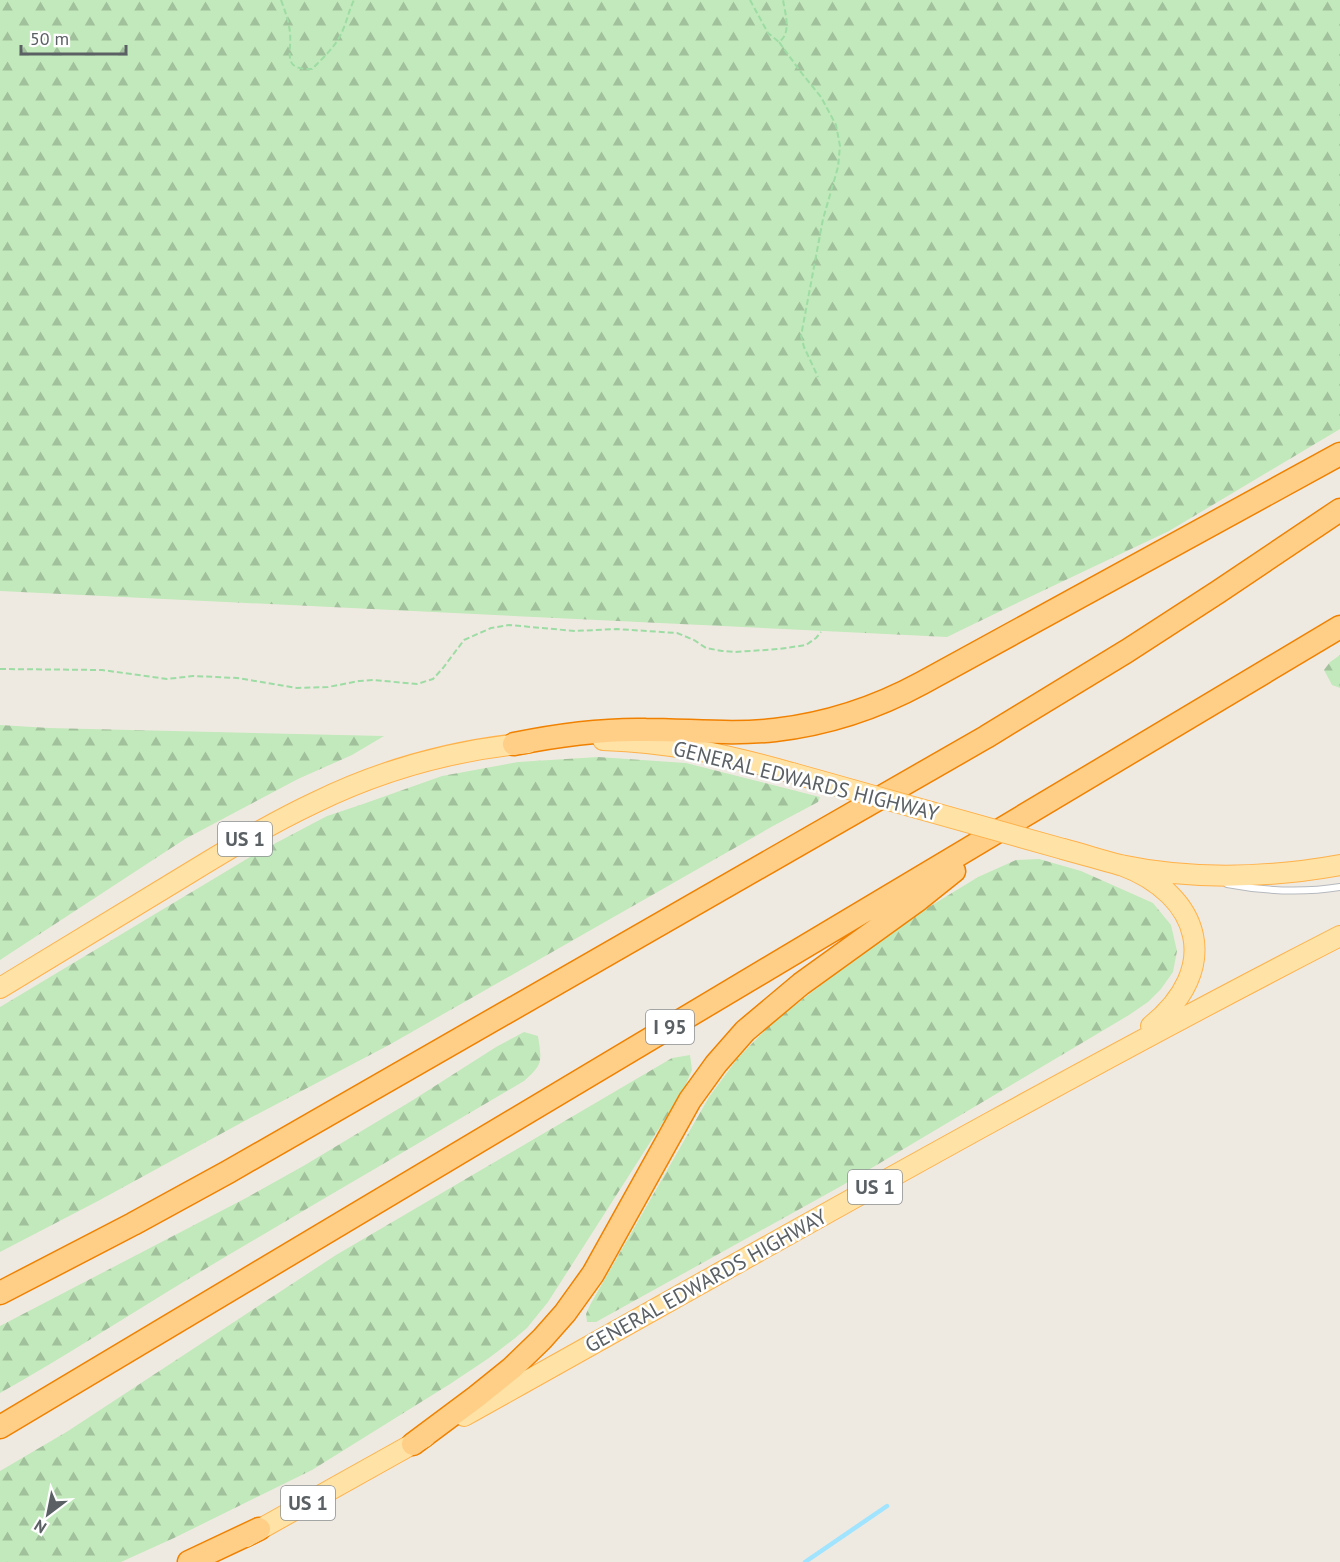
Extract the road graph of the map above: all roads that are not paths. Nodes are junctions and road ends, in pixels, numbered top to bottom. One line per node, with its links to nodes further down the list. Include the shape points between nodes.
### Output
1 (1340, 454): 4 (highway, via 922,683 861,711 774,730 605,731)
2 (1340, 510): 13 (highway, via 1126,651 957,753 247,1161)
3 (1340, 627): 5 (highway, I 95)
4 (514, 744): 6 (main road, GENERAL EDWARDS HIGHWAY / US 1, bridge, via 566,740 642,742 720,754); 11 (main road, GENERAL EDWARDS HIGHWAY / US 1, via 414,765 315,802 248,837)
5 (1019, 819): 14 (highway, I 95); 15 (highway, via 745,1031 696,1090 598,1264 565,1313 506,1374)
6 (1120, 865): 8 (main road, GENERAL EDWARDS HIGHWAY / US 1); 12 (main road, via 1168,892 1188,919 1194,942 1191,974 1181,995 1159,1019)
7 (1340, 865): 8 (main road, GENERAL EDWARDS HIGHWAY / US 1, via 1264,874)
8 (1186, 874): 9 (lane, via 1255,888)
9 (1340, 887)
10 (1340, 936): 12 (main road, GENERAL EDWARDS HIGHWAY / US 1)
11 (0, 988)
12 (1058, 1085): 15 (main road, GENERAL EDWARDS HIGHWAY / US 1)
13 (0, 1293)
14 (0, 1427)
15 (413, 1444): 16 (main road, GENERAL EDWARDS HIGHWAY / US 1)
16 (259, 1529): 17 (highway); 18 (main road, GENERAL EDWARDS HIGHWAY / US 1)
17 (189, 1562)
18 (202, 1562)

